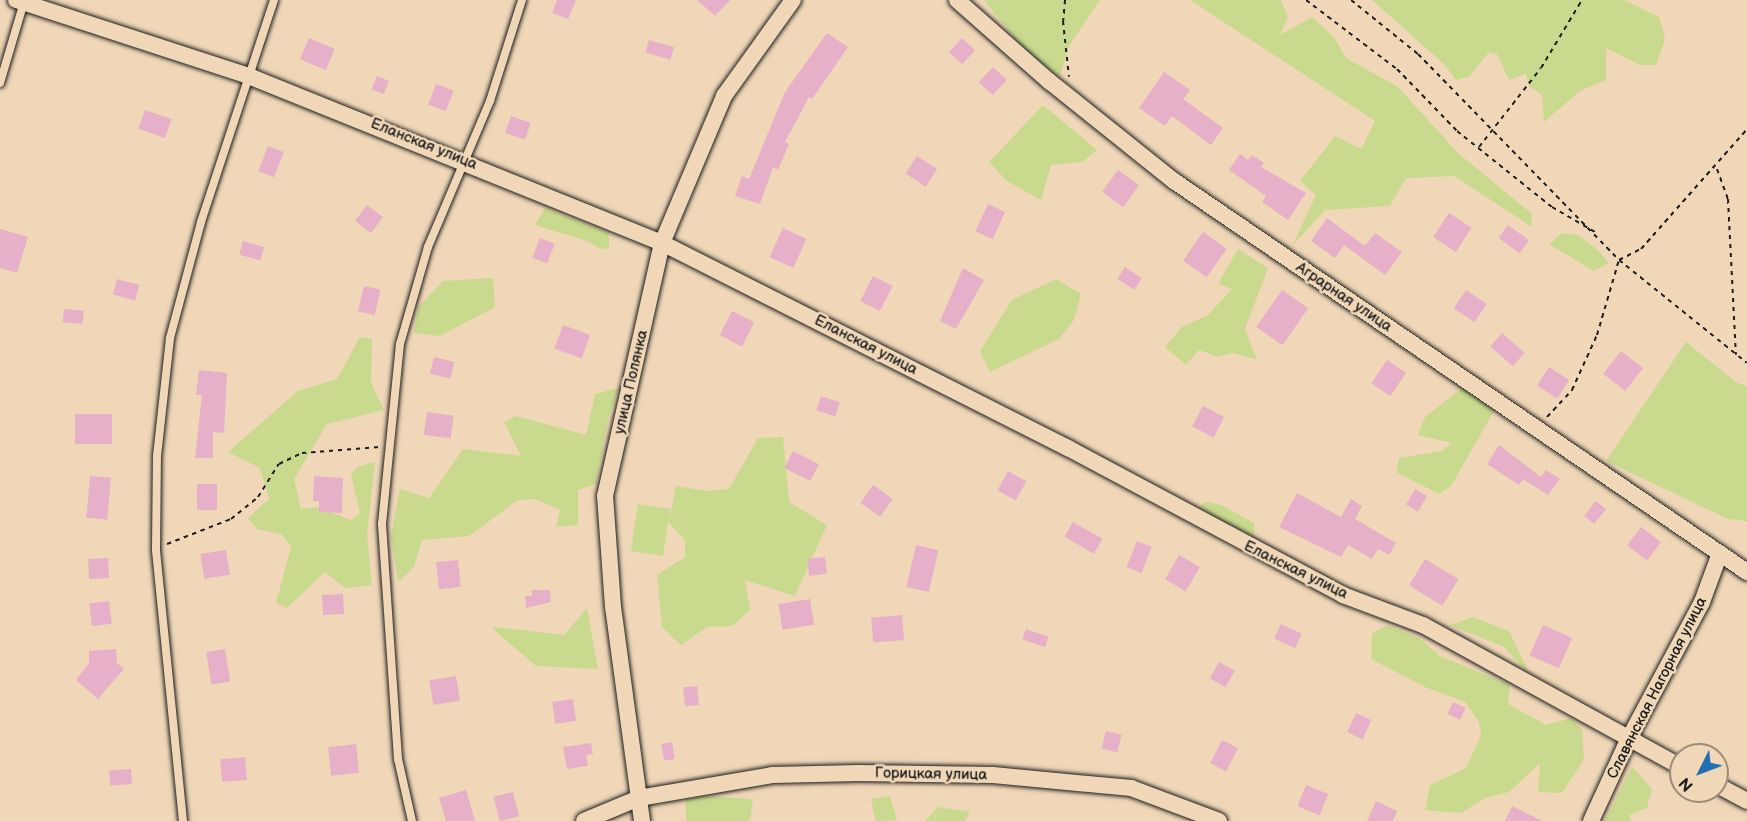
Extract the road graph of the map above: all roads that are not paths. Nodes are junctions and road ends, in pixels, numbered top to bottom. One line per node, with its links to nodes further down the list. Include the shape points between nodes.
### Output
1 (274, 0): 6 (lane)
2 (522, 0): 8 (lane, via 490,101)
3 (793, 0): 9 (street, улица Полянка, via 724,96)
4 (957, 0): 10 (street, Аграрная улица, via 1174,181)
5 (20, 1): 6 (street, Еланская улица); 7 (lane)
6 (251, 77): 8 (street, Еланская улица); 17 (lane, via 201,222 170,338 157,456 156,549)
7 (0, 83)
8 (463, 160): 9 (street, Еланская улица); 18 (lane, via 428,248 400,344 382,524 398,759)
9 (662, 243): 12 (street, Еланская улица, via 1068,448 1334,590 1423,625); 15 (street, улица Полянка, via 605,496 613,607)
10 (1720, 553): 11 (street, Аграрная улица); 12 (street, Славянская Нагорная улица, via 1702,602)
11 (1747, 572)
12 (1628, 740): 13 (street, Еланская улица); 22 (street, Славянская Нагорная улица)
13 (1669, 761)
14 (1729, 792): 16 (street)
15 (639, 798): 19 (street); 20 (street, улица Полянка); 21 (street, Горицкая улица, via 772,775 993,775 1131,788)
16 (1747, 801)
17 (183, 821)
18 (412, 821)
19 (584, 821)
20 (642, 821)
21 (1219, 821)
22 (1591, 821)

